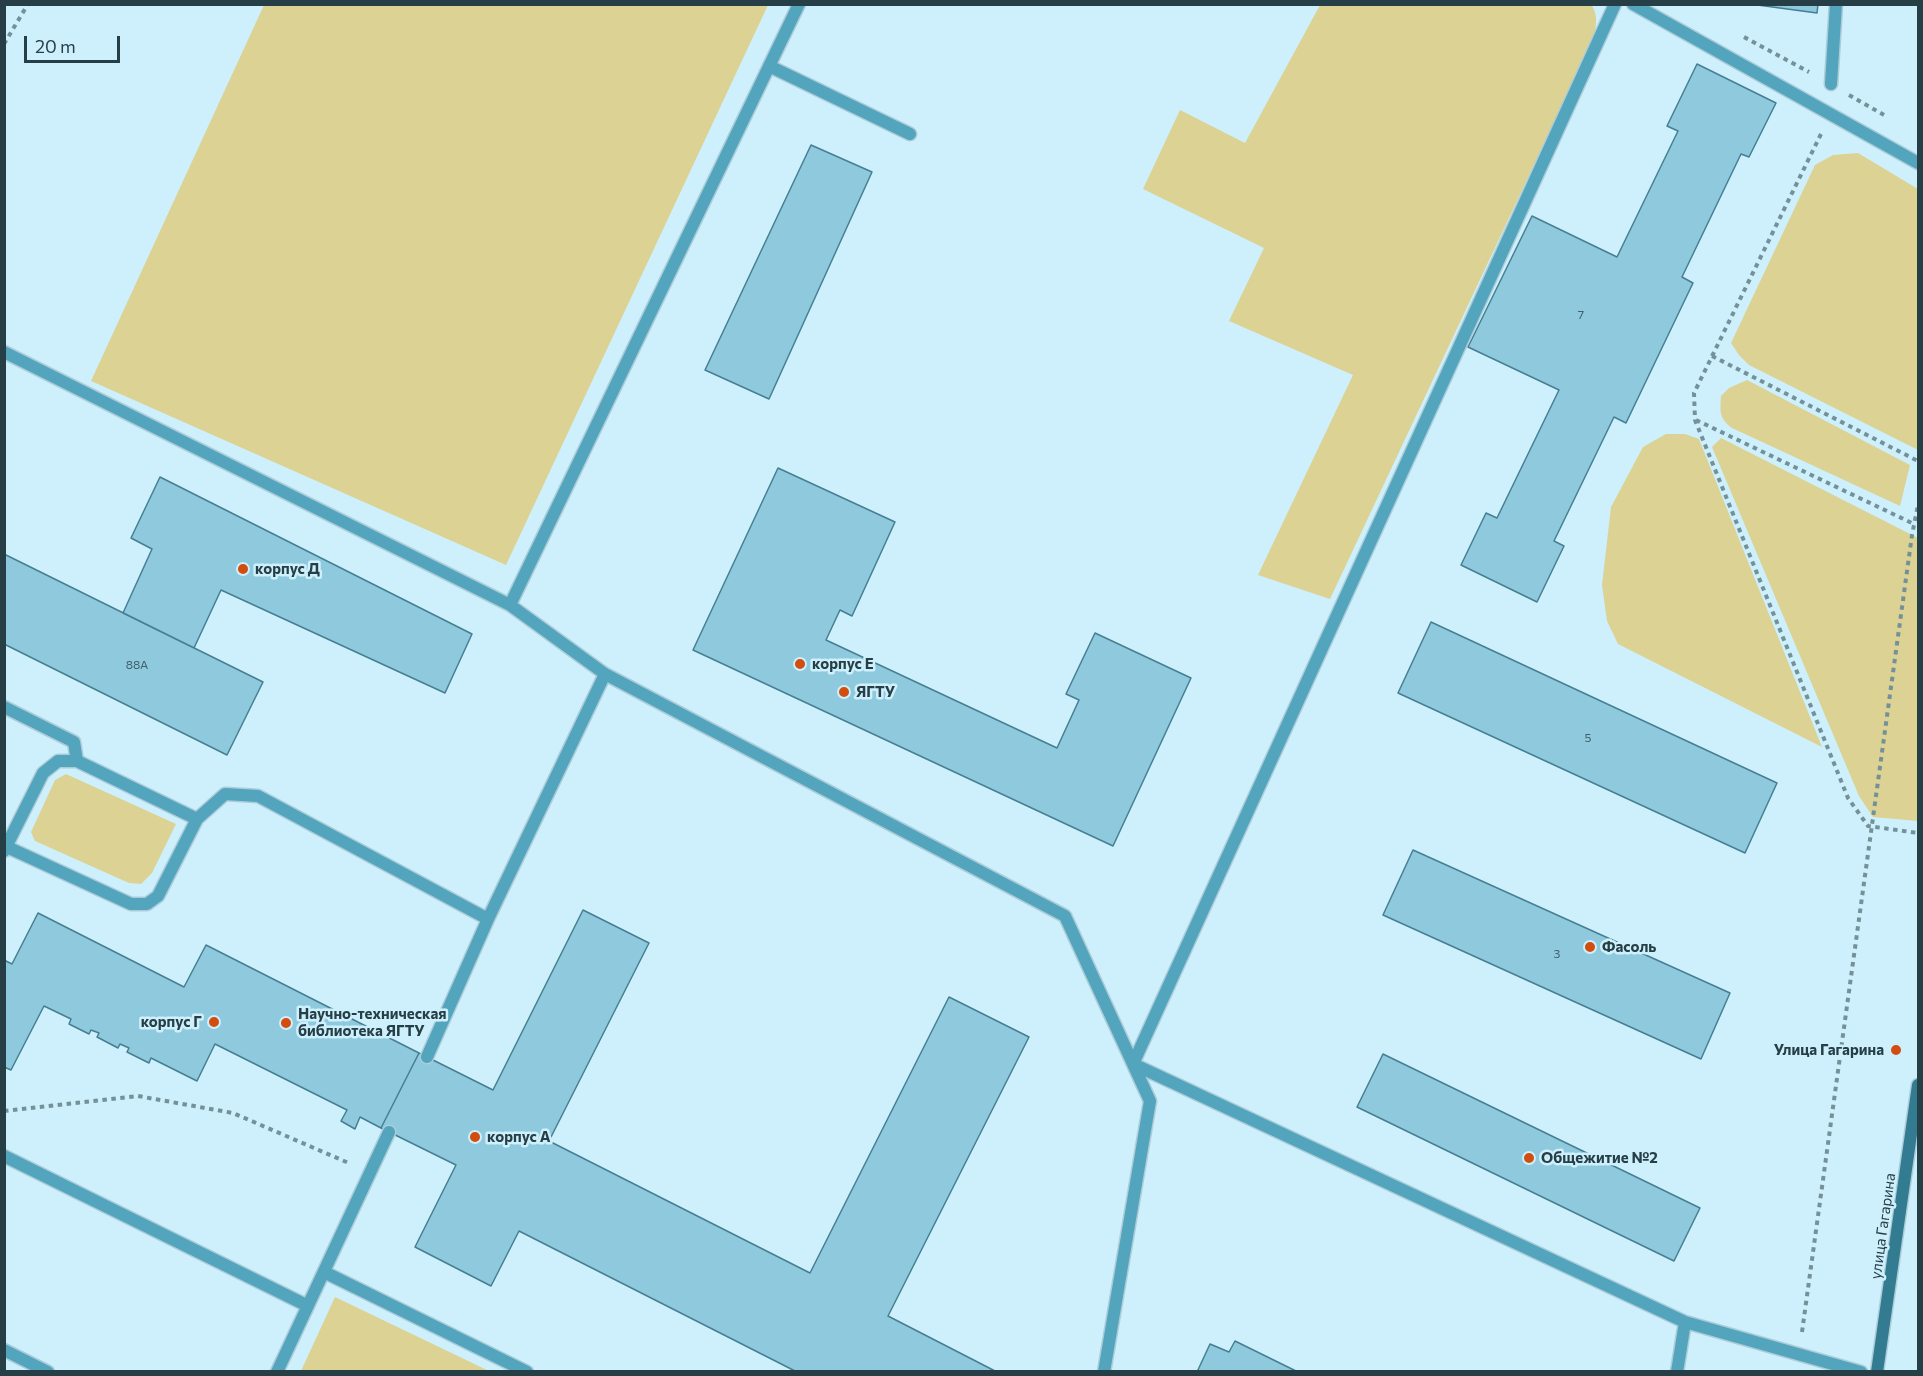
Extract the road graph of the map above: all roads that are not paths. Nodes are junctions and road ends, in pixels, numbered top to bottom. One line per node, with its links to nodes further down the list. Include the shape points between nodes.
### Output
1 (799, 4): 5 (lane)
2 (1615, 4): 18 (lane)
3 (1633, 4): 8 (lane)
4 (1836, 4): 6 (lane)
5 (769, 66): 7 (lane); 10 (lane)
6 (1831, 84)
7 (910, 134)
8 (1918, 163)
9 (4, 352): 10 (lane)
10 (510, 605): 11 (lane)
11 (604, 674): 16 (lane); 18 (lane, via 1065,916)
12 (4, 707): 13 (lane, via 74,742)
13 (77, 761): 14 (lane); 15 (lane, via 58,761 44,773)
14 (197, 819): 15 (lane, via 158,896 147,903 131,904); 16 (lane, via 225,794 258,796)
15 (6, 849)
16 (488, 918): 17 (lane)
17 (427, 1057)
18 (1133, 1064): 24 (lane); 29 (lane, via 1150,1101)
19 (1918, 1085): 32 (main road, улица Гагарина)
20 (390, 1132): 22 (lane)
21 (4, 1156): 23 (lane)
22 (324, 1272): 23 (lane); 28 (lane)
23 (308, 1306): 27 (lane)
24 (1685, 1322): 30 (lane); 31 (lane)
25 (4, 1350): 26 (lane)
26 (48, 1371)
27 (278, 1371)
28 (527, 1371)
29 (1104, 1371)
30 (1677, 1371)
31 (1861, 1371)
32 (1877, 1371)

